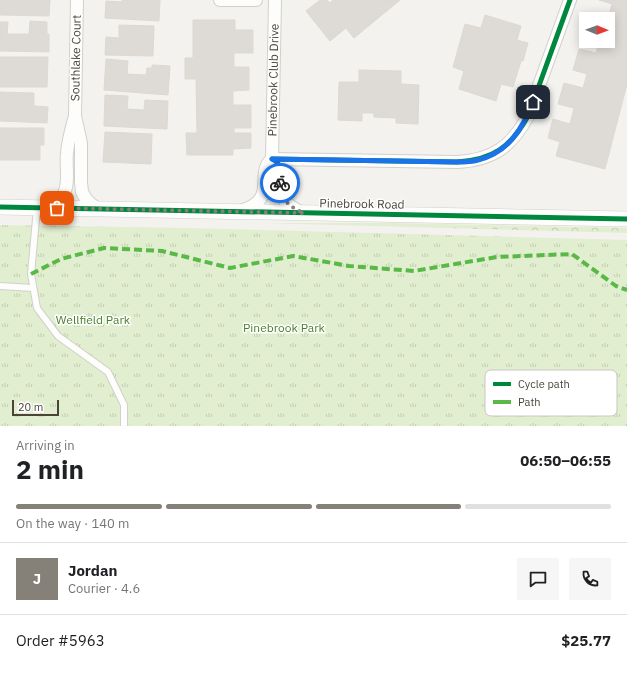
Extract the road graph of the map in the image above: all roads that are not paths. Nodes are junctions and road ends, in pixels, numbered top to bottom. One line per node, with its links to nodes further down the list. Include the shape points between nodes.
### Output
1 (77, 0): 6 (street, Southlake Court)
2 (220, 0): 3 (street)
3 (256, 0)
4 (275, 0): 7 (street, Pinebrook Club Drive)
5 (570, 0): 7 (street, via 528,116 511,141 490,156 457,162)
6 (75, 116): 9 (street, Southlake Court, via 68,141 65,191 58,201); 10 (street, Southlake Court, via 81,143 82,192)
7 (272, 159): 11 (street, Pinebrook Club Drive, via 266,166 263,195 250,208); 12 (street, via 276,160 281,169 280,187 284,200)
8 (0, 207): 9 (street, Pinebrook Road)
9 (40, 208): 10 (street, Pinebrook Road); 15 (lane, via 31,274)
10 (98, 209): 11 (street, Pinebrook Road)
11 (238, 212): 12 (street, Pinebrook Road)
12 (304, 213): 13 (street, Pinebrook Road)
13 (627, 219)
14 (0, 286): 15 (lane)
15 (33, 288): 16 (lane, via 37,308 58,336 108,372 124,406)
16 (124, 426)

